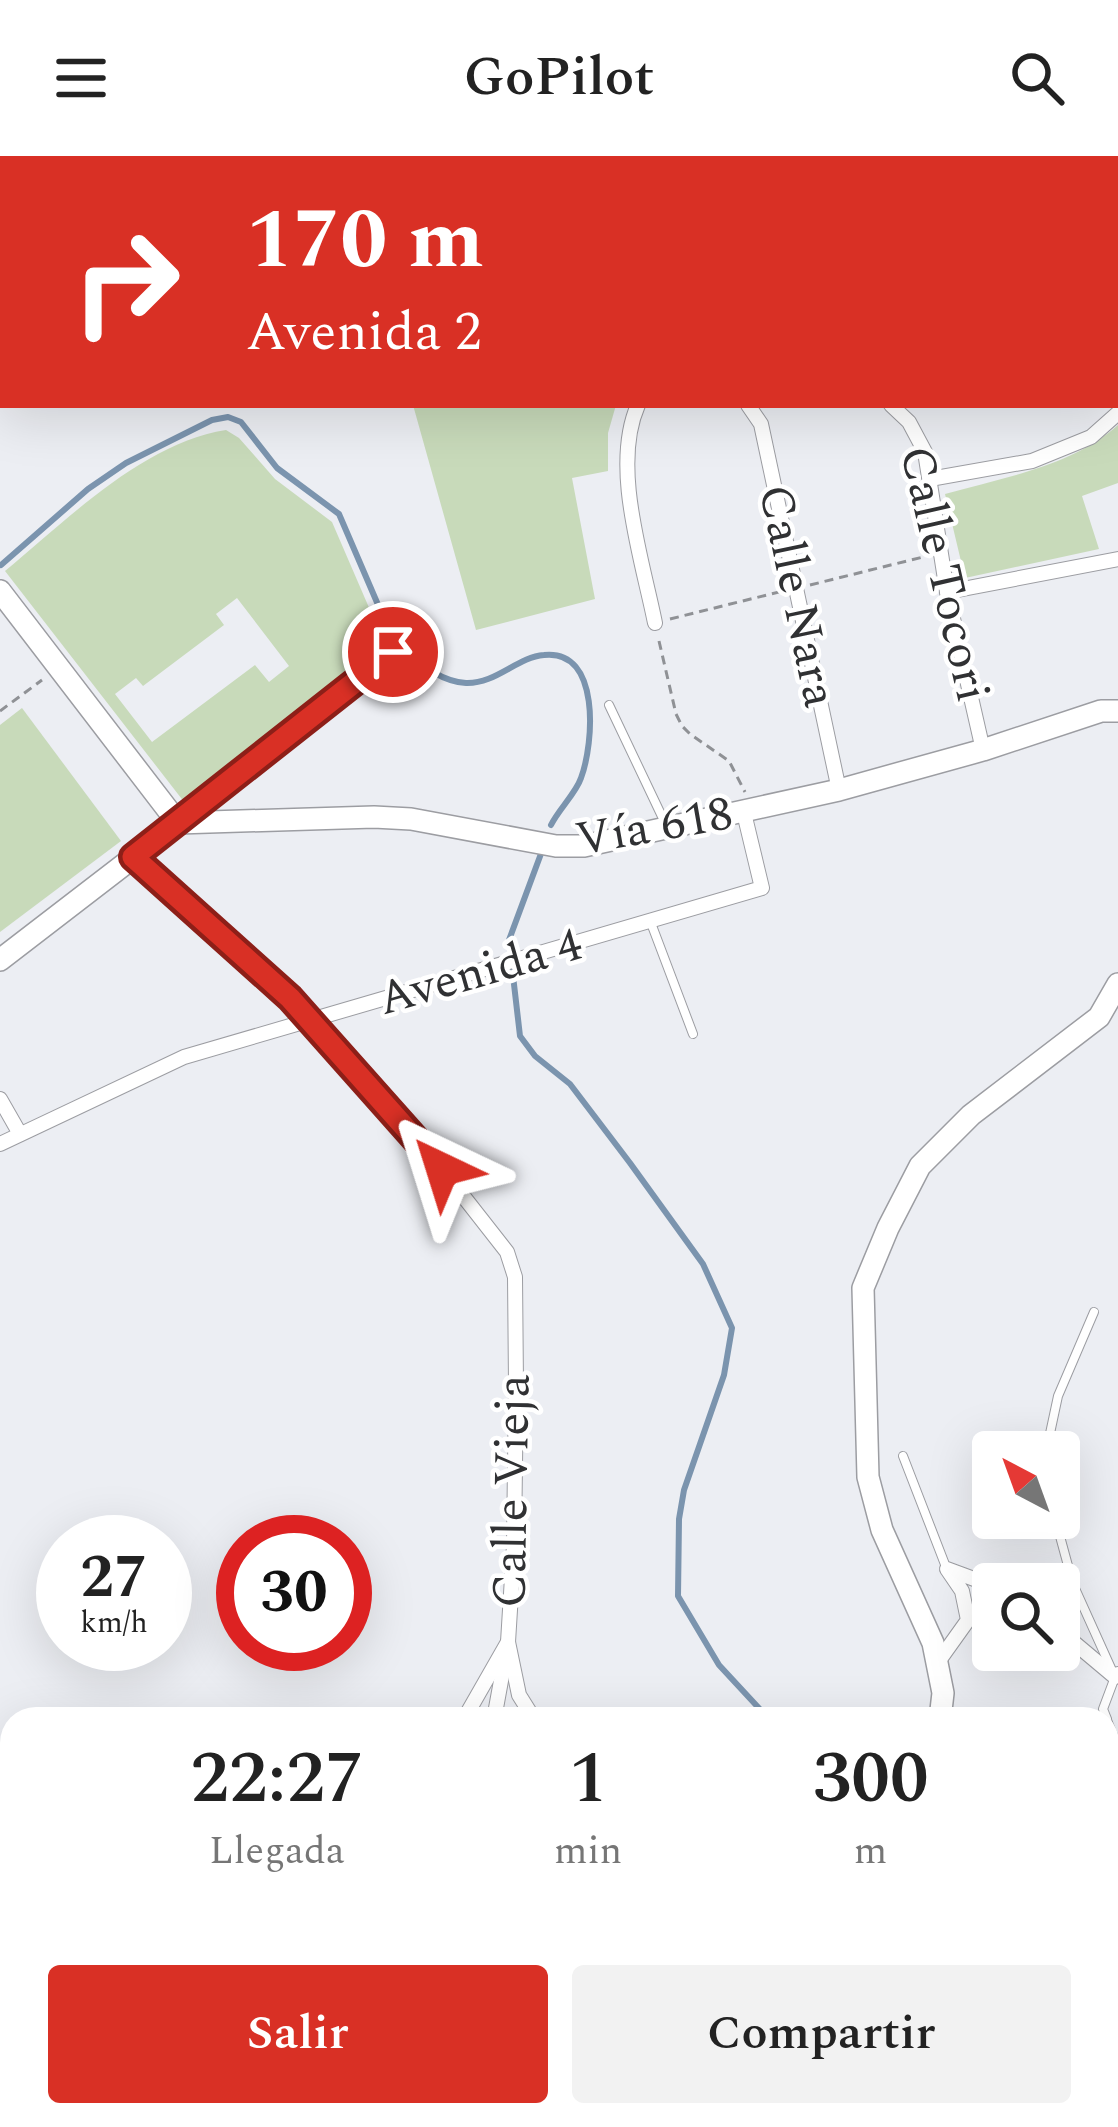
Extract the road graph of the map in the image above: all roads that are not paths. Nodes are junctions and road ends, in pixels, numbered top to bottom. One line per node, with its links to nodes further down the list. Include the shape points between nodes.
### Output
1 (637, 408): 9 (street, via 626,476)
2 (750, 408): 14 (street, Calle Nara, via 761,424)
3 (894, 408): 5 (street, Calle Tocori, via 918,435)
4 (1118, 413): 5 (street, via 1090,437 1032,460)
5 (930, 478): 8 (street, Calle Tocori)
6 (1118, 559): 8 (street)
7 (0, 591): 16 (street)
8 (947, 592): 13 (street, Calle Tocori)
9 (655, 622)
10 (393, 652): 16 (street)
11 (609, 705): 17 (lane)
12 (1112, 708): 13 (street, Vía 618)
13 (983, 750): 14 (street, Vía 618)
14 (839, 790): 15 (street, Vía 618)
15 (748, 811): 17 (street, Vía 618); 19 (street, Avenida 4, via 762,889)
16 (178, 823): 17 (street, Vía 618, via 374,817 556,845); 18 (street)
17 (668, 829)
18 (133, 857): 20 (street); 22 (street)
19 (651, 923): 22 (street, Avenida 4); 23 (lane)
20 (0, 960)
21 (1118, 985): 35 (street, via 1100,1017 971,1115 920,1166 863,1288 868,1477)
22 (312, 1021): 25 (street, Avenida 4, via 184,1057); 33 (street, Calle Vieja, via 442,1169 507,1252 515,1276)
23 (694, 1034)
24 (0, 1099): 25 (street)
25 (20, 1134): 26 (street, Avenida 4)
26 (0, 1144)
27 (1094, 1312): 28 (lane)
28 (1050, 1431)
29 (903, 1456): 31 (lane)
30 (1061, 1539): 36 (lane)
31 (947, 1569): 32 (street); 35 (street, via 968,1620)
32 (972, 1578)
33 (508, 1642): 37 (street, Calle Vieja); 38 (street); 39 (street)
34 (1080, 1647): 36 (street)
35 (938, 1662): 40 (street)
36 (1117, 1676): 41 (lane)
37 (471, 1707)
38 (496, 1707)
39 (526, 1707)
40 (941, 1707)
41 (1102, 1707)

